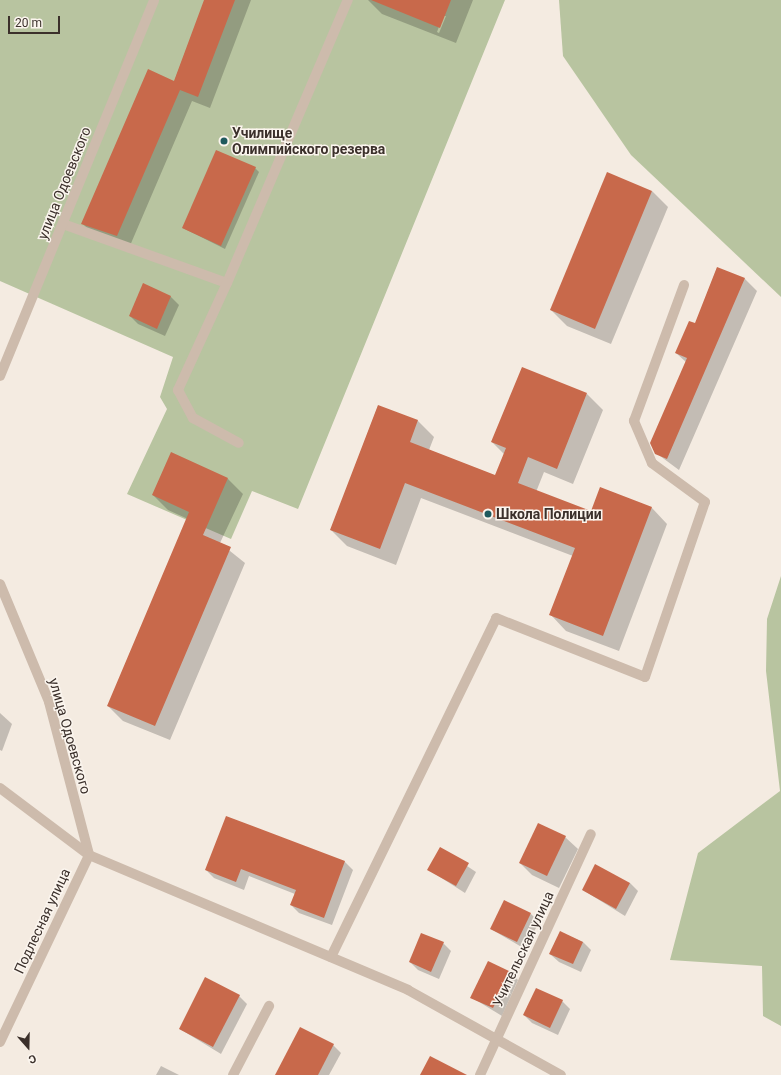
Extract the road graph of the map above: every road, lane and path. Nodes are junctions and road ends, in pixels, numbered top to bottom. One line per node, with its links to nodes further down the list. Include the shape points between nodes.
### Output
1 (154, 0): 3 (street, улица Одоевского)
2 (348, 0): 4 (street)
3 (62, 224): 4 (street); 6 (street, улица Одоевского)
4 (227, 283): 7 (street, via 178,390 193,418)
5 (684, 285): 12 (street, via 634,421 652,463 705,502 645,677 496,618)
6 (0, 376)
7 (239, 443)
8 (0, 584): 11 (street, улица Одоевского, via 49,702)
9 (0, 788): 11 (street)
10 (591, 834): 14 (street, Учительская улица)
11 (88, 854): 12 (street); 15 (street, Подлесная улица)
12 (331, 957): 14 (street, via 408,990)
13 (269, 1006): 16 (street)
14 (497, 1039): 17 (street, Учительская улица); 18 (street)
15 (0, 1042)
16 (233, 1075)
17 (480, 1075)
18 (561, 1075)

